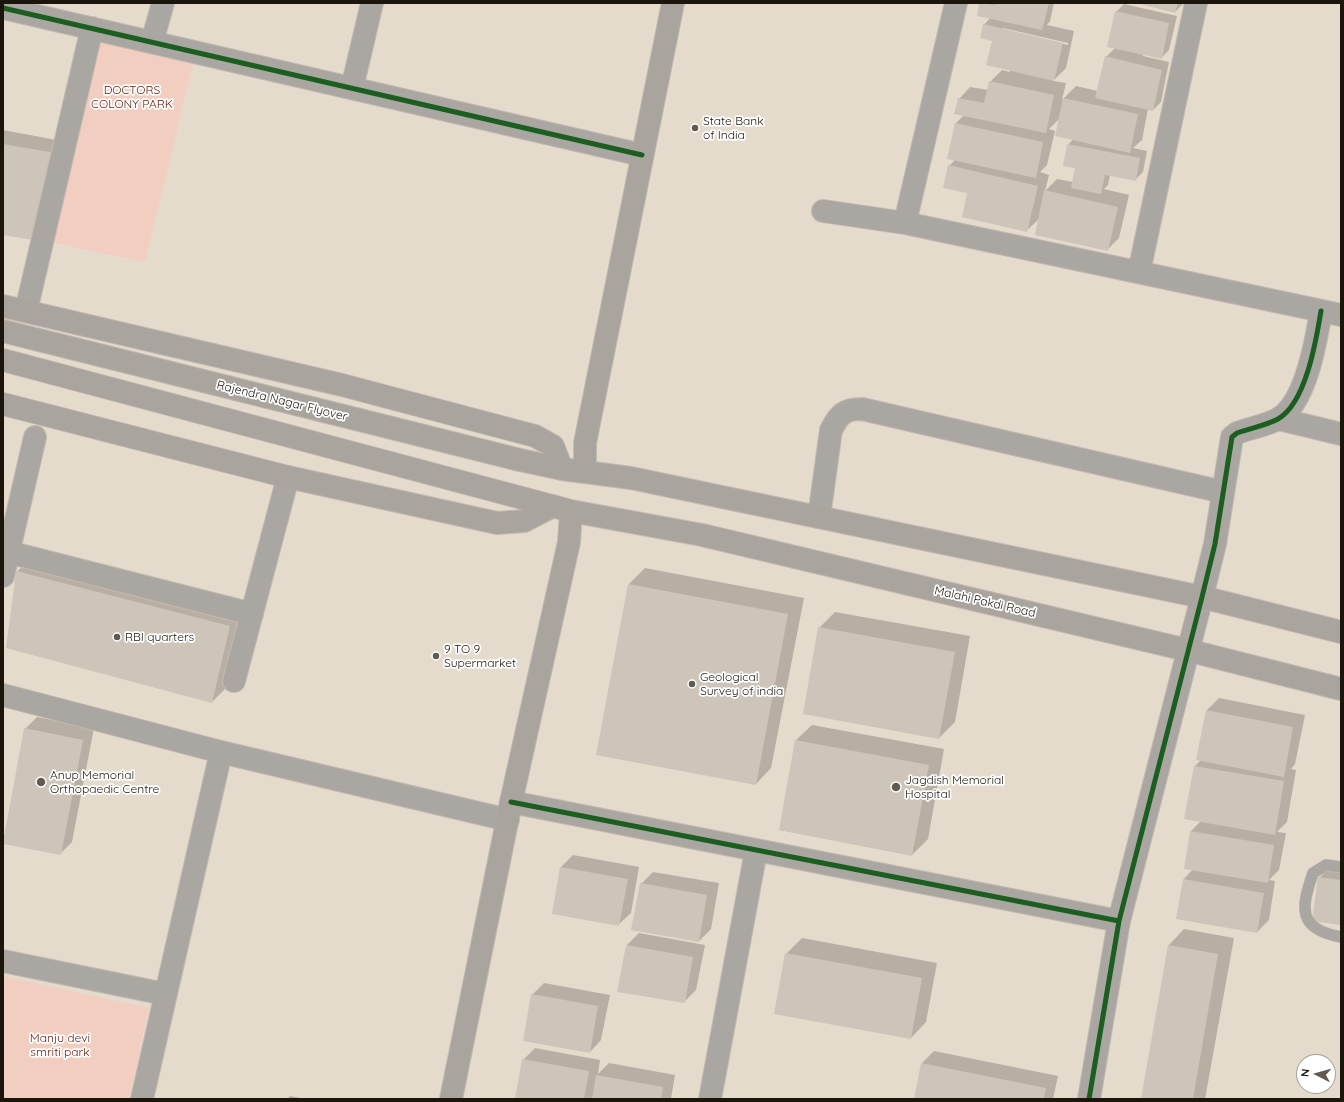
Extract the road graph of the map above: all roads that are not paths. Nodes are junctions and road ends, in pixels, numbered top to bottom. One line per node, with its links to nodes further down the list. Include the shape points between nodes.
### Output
1 (163, 3): 8 (street)
2 (372, 3): 9 (street)
3 (673, 3): 10 (main road)
4 (956, 3): 12 (street)
5 (1196, 3): 13 (street)
6 (3, 8): 7 (street)
7 (92, 28): 8 (street); 15 (street)
8 (152, 42): 9 (street)
9 (352, 88): 10 (street)
10 (642, 155): 24 (main road, via 585,443)
11 (823, 211): 12 (street)
12 (905, 223): 13 (street)
13 (1139, 272): 16 (street)
14 (3, 306): 15 (main road)
15 (26, 311): 23 (main road, via 342,385 535,436 553,446)
16 (1331, 313): 20 (street, via 1304,385 1292,407)
17 (3, 331): 23 (main road, Rajendra Nagar Flyover)
18 (3, 360): 27 (main road)
19 (3, 404): 25 (main road)
20 (1279, 419): 21 (street); 26 (street, via 1233,435)
21 (1341, 434)
22 (35, 437): 29 (street)
23 (562, 469): 24 (main road, Rajendra Nagar Flyover)
24 (585, 472): 28 (main road, Rajendra Nagar Flyover, via 631,478)
25 (288, 477): 27 (main road, via 497,523 524,521); 32 (street)
26 (1223, 492): 28 (street, via 862,409 852,409 843,412 832,430); 31 (street, via 1215,544)
27 (562, 508): 34 (main road, Malahi Pakdi Road, via 702,535); 39 (main road, via 569,542)
28 (819, 517): 31 (main road, Rajendra Nagar Flyover)
29 (8, 552): 30 (street); 32 (street)
30 (3, 576)
31 (1202, 597): 33 (main road, Rajendra Nagar Flyover); 34 (street)
32 (252, 614): 35 (street)
33 (1341, 632)
34 (1187, 650): 36 (main road, Malahi Pakdi Road); 42 (street)
35 (234, 682)
36 (1341, 689)
37 (3, 696): 38 (street)
38 (221, 752): 39 (street); 45 (street)
39 (509, 811): 40 (street); 47 (main road)
40 (756, 851): 42 (street); 48 (street)
41 (1341, 867): 43 (lane, via 1326,865 1313,873 1305,896 1306,918 1316,930)
42 (1119, 921): 49 (street)
43 (1341, 937)
44 (3, 961): 45 (street)
45 (165, 994): 46 (street)
46 (142, 1099)
47 (452, 1099)
48 (710, 1099)
49 (1089, 1099)

